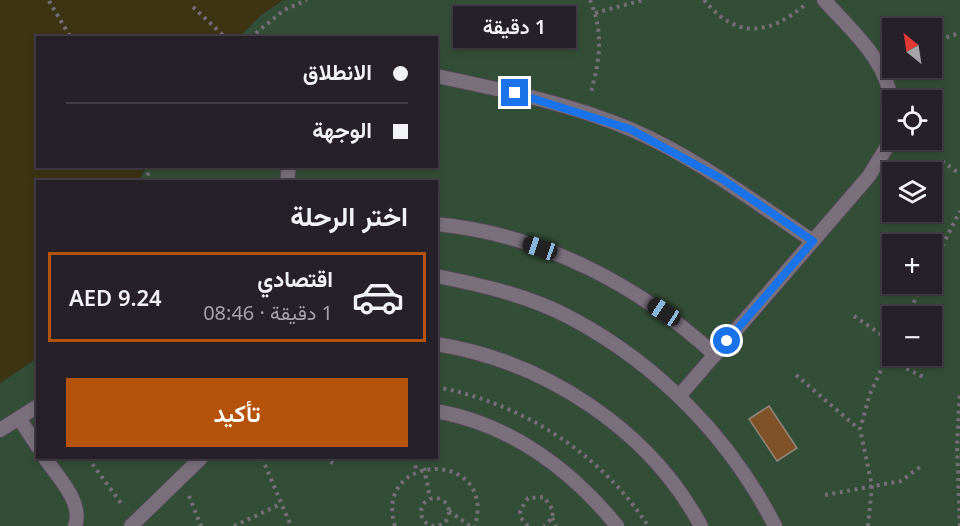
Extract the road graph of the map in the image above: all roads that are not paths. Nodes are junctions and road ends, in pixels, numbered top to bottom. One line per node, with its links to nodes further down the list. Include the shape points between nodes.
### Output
1 (824, 0): 3 (lane, via 877,58)
2 (438, 76): 6 (lane, via 586,113 630,129 722,179)
3 (889, 90)
4 (886, 150): 6 (lane)
5 (438, 224): 9 (lane, via 521,242 595,271 664,312)
6 (813, 241): 9 (lane)
7 (438, 276): 10 (lane, via 506,292 571,317)
8 (438, 344): 21 (lane, via 499,358 539,374 579,399 637,444 666,474)
9 (715, 355): 10 (lane)
10 (680, 395): 22 (lane, via 725,445 757,491)
11 (36, 407): 13 (lane)
12 (438, 412): 20 (lane, via 485,424 536,451 573,480)
13 (19, 418): 14 (lane); 15 (lane)
14 (0, 430)
15 (36, 444)
16 (46, 459): 19 (lane, via 76,504 79,515)
17 (200, 459): 18 (lane)
18 (132, 524)
19 (75, 526)
20 (617, 526)
21 (701, 526)
22 (775, 526)

